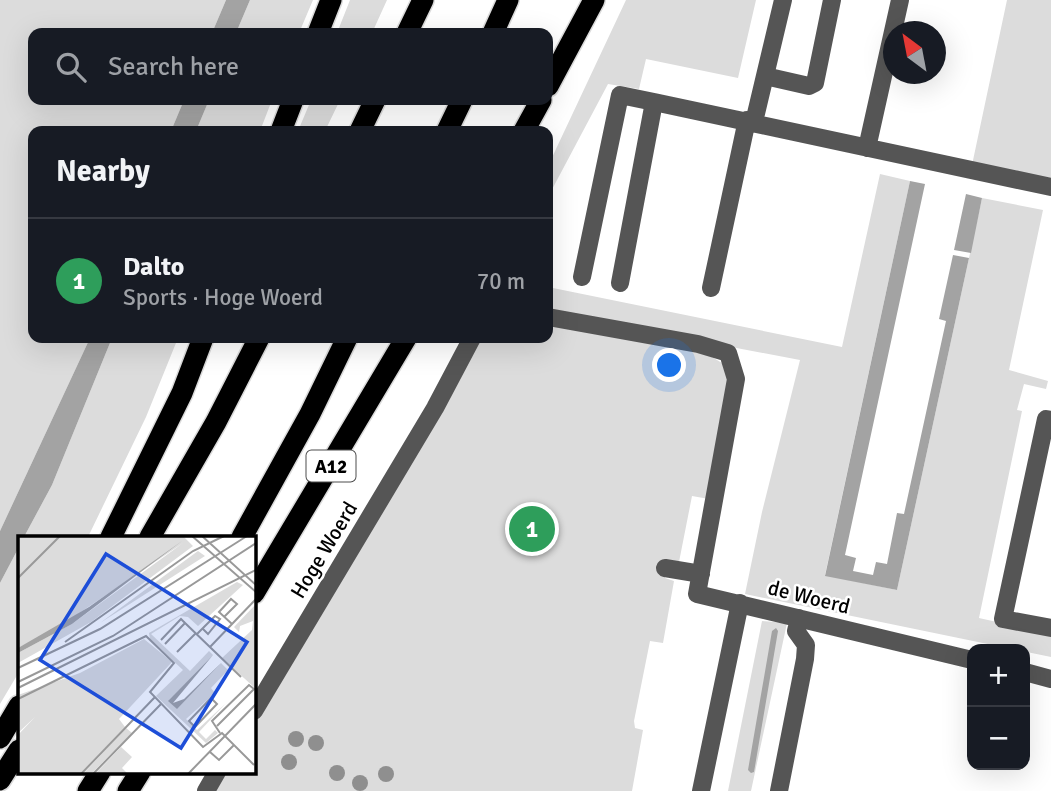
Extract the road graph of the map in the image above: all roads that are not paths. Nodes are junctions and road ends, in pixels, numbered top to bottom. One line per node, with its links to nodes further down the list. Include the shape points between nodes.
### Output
1 (331, 0): 8 (highway)
2 (423, 0): 9 (highway)
3 (508, 0): 10 (highway)
4 (594, 0): 12 (highway)
5 (783, 0): 11 (street)
6 (832, 0): 11 (street, via 815,83 809,86)
7 (900, 0): 23 (street)
8 (320, 28)
9 (409, 28)
10 (495, 28)
11 (765, 76): 18 (street)
12 (553, 77)
13 (654, 102): 18 (street); 25 (street, via 620,95); 26 (street)
14 (291, 105): 19 (highway)
15 (373, 105): 20 (highway)
16 (460, 105): 21 (highway)
17 (538, 105): 22 (highway)
18 (751, 121): 23 (street); 27 (street)
19 (283, 126)
20 (362, 126)
21 (449, 126)
22 (527, 126)
23 (867, 148): 24 (street)
24 (1051, 187)
25 (582, 277)
26 (620, 283)
27 (711, 288)
28 (553, 318): 39 (street, via 727,353 736,379)
29 (201, 343): 35 (highway, via 182,393)
30 (256, 343): 36 (highway)
31 (346, 343): 37 (highway, A12)
32 (403, 343): 40 (highway, A12)
33 (469, 343): 48 (street, Hoge Woerd)
34 (1051, 420): 43 (street, via 1046,419 1003,619)
35 (111, 536)
36 (151, 536)
37 (243, 536)
38 (666, 568): 39 (street)
39 (701, 574): 41 (street, via 697,594)
40 (256, 590)
41 (740, 603): 42 (street, de Woerd); 58 (street, de Woerd)
42 (799, 618): 44 (street, de Woerd); 59 (street, via 796,631 806,646 805,659)
43 (1051, 628)
44 (967, 659)
45 (1030, 673): 46 (street)
46 (1051, 679)
47 (18, 708): 49 (highway)
48 (256, 708)
49 (0, 738)
50 (18, 752): 54 (highway)
51 (99, 774): 55 (highway)
52 (140, 774): 56 (highway)
53 (216, 774): 57 (street)
54 (0, 780)
55 (88, 791)
56 (128, 791)
57 (206, 791)
58 (701, 791)
59 (779, 791)

